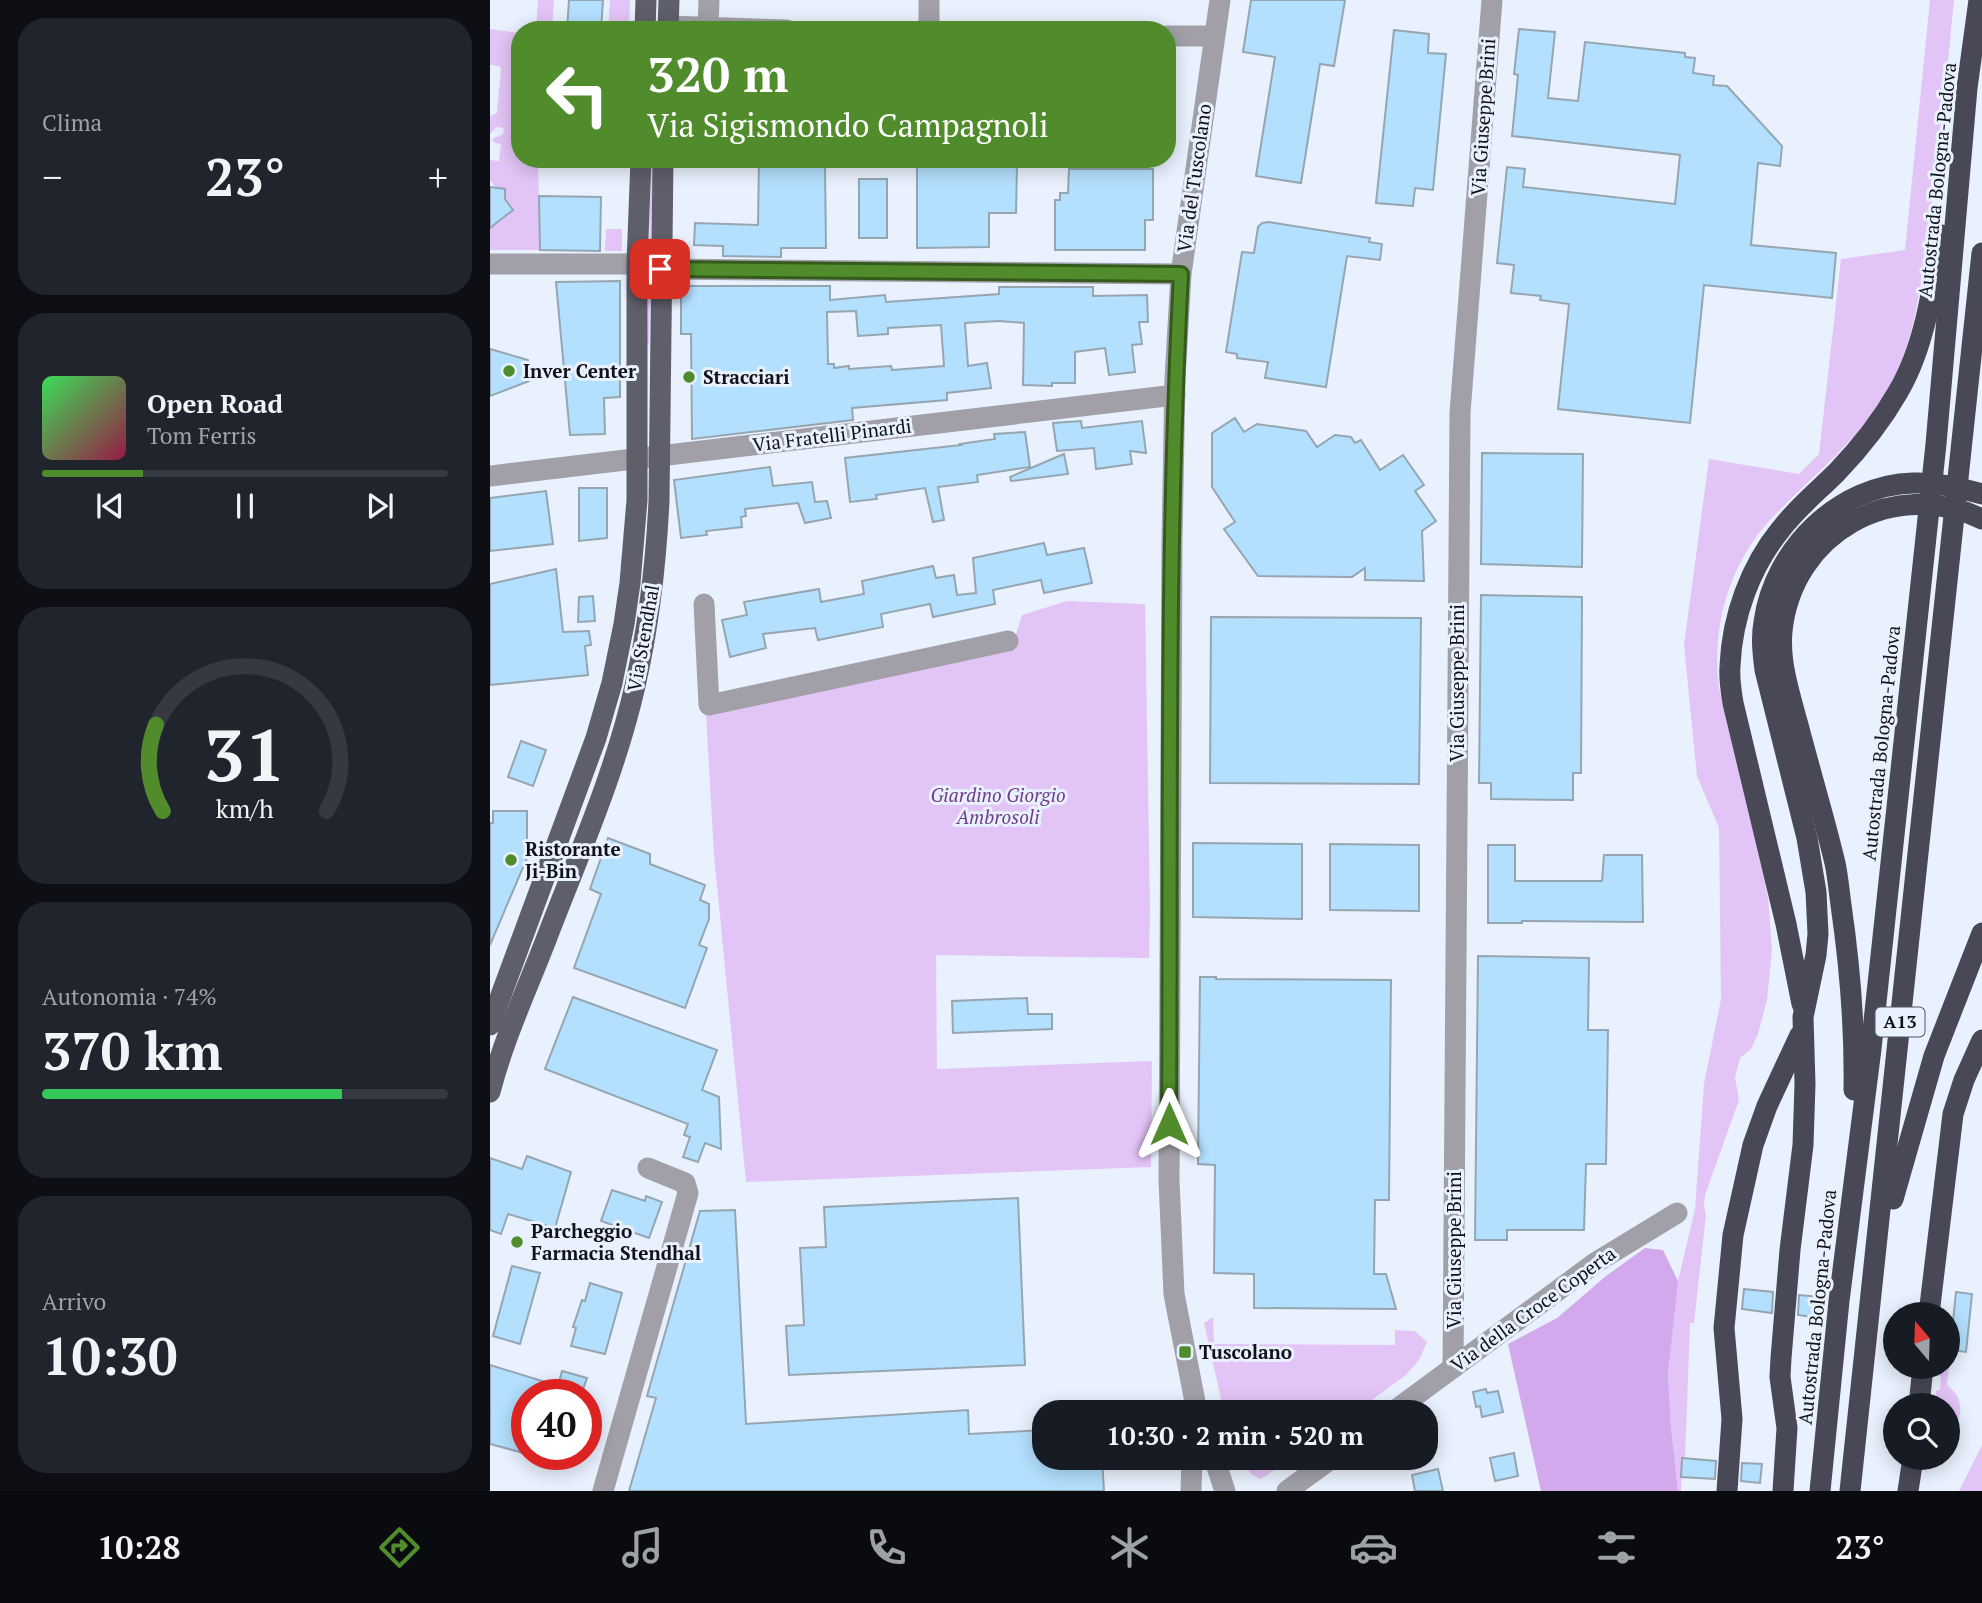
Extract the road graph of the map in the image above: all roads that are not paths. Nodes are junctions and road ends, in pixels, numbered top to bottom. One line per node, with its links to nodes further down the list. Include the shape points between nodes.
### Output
1 (646, 0): 8 (main road)
2 (669, 0): 9 (main road)
3 (709, 0): 10 (street)
4 (929, 0): 11 (street)
5 (1220, 0): 13 (street, Via del Tuscolano)
6 (1492, 0): 40 (street, Via Giuseppe Brini, via 1460,413)
7 (1979, 0): 14 (highway, Autostrada Bologna-Padova / A13)
8 (645, 21)
9 (668, 21)
10 (708, 21)
11 (929, 21)
12 (1176, 36): 13 (street)
13 (1214, 37): 21 (street, Via del Tuscolano)
14 (1967, 88): 31 (highway, via 1934,277 1911,365 1898,393 1860,445 1765,552 1749,581 1733,635 1729,668 1733,703 1791,944); 38 (highway, Autostrada Bologna-Padova / A13, via 1936,444)
15 (640, 168): 19 (main road, Via Stendhal)
16 (663, 168): 20 (main road, Via Stendhal)
17 (1982, 253): 37 (highway, A13)
18 (490, 264): 19 (street)
19 (637, 264): 24 (main road, Via Stendhal)
20 (660, 269): 21 (street); 23 (main road, Via Stendhal)
21 (1181, 274): 22 (street, Via del Tuscolano)
22 (1175, 395): 23 (street, Via Fratelli Pinardi); 41 (street, Via del Tuscolano, via 1168,1180 1174,1294)
23 (660, 456): 24 (street, Via Fratelli Pinardi); 34 (main road, Via Stendhal, via 654,576 632,700)
24 (637, 459): 25 (street, Via Fratelli Pinardi); 32 (main road, Via Stendhal, via 630,583 609,696)
25 (490, 476)
26 (1982, 494): 31 (highway, via 1912,483 1850,500 1828,514 1797,545 1769,600 1762,643 1765,670 1807,838 1818,912 1816,955)
27 (1982, 519): 38 (highway, via 1932,505 1901,505 1871,513 1821,546 1796,580 1782,632 1784,669 1835,866 1853,1006 1854,1092)
28 (704, 604): 29 (street, via 709,705)
29 (1008, 641)
30 (1982, 933): 37 (highway, via 1911,1130)
31 (1803, 1023): 51 (highway, via 1753,1145 1732,1235 1724,1328 1732,1419); 52 (highway, via 1803,1145 1780,1377 1787,1428)
32 (490, 1025)
33 (1982, 1040): 39 (highway, via 1953,1114)
34 (490, 1092)
35 (648, 1168): 47 (street, via 685,1183 688,1193)
36 (1677, 1213): 40 (street, Via della Croce Coperta, via 1595,1262)
37 (1872, 1294): 54 (highway, A13)
38 (1839, 1301): 53 (highway, Autostrada Bologna-Padova / A13)
39 (1930, 1302)
40 (1453, 1368): 42 (street, Via della Croce Coperta)
41 (1193, 1400)
42 (1410, 1400)
43 (1192, 1470): 48 (street)
44 (1218, 1470): 49 (street)
45 (1316, 1470): 50 (street)
46 (1911, 1470): 55 (highway)
47 (603, 1491)
48 (1191, 1491)
49 (1225, 1491)
50 (1287, 1491)
51 (1727, 1491)
52 (1783, 1491)
53 (1821, 1491)
54 (1850, 1491)
55 (1908, 1491)

